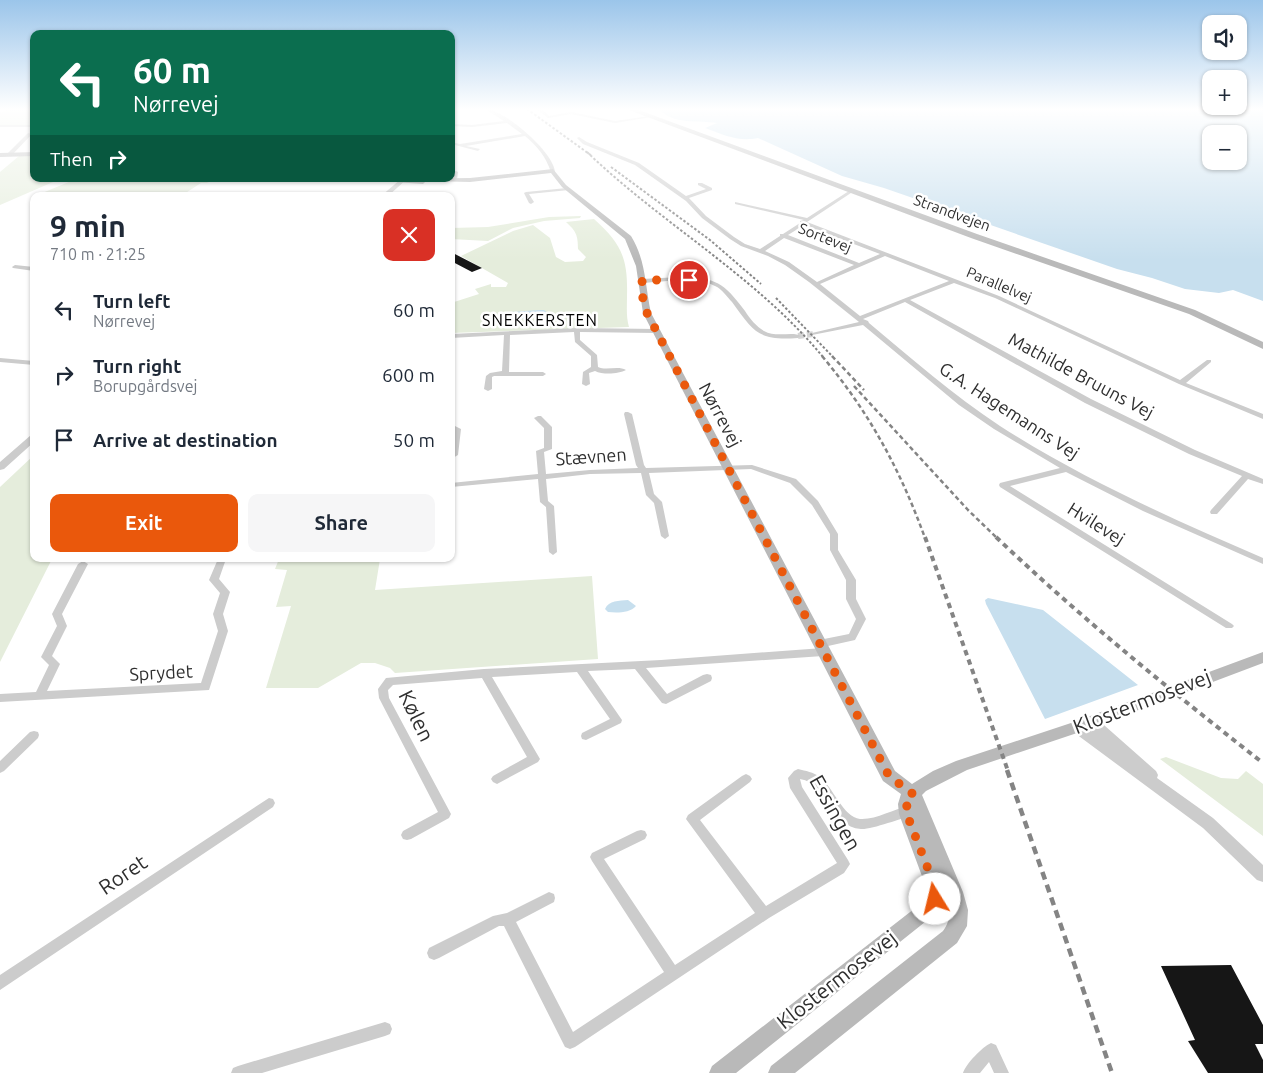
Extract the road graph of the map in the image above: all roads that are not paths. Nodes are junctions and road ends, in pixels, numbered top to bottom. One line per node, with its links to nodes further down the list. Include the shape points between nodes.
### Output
1 (547, 159): 4 (street, Nørrevej)
2 (625, 159): 11 (street, G.A. Hagemanns Vej)
3 (766, 159): 9 (main road, Strandvejen)
4 (553, 171): 5 (main road); 8 (main road, Nørrevej)
5 (456, 176)
6 (401, 182): 10 (street)
7 (700, 184): 11 (street, via 710,189)
8 (567, 188): 12 (street, via 526,194); 21 (main road, Nørrevej, via 628,238 639,258)
9 (852, 190): 14 (street); 32 (main road, Strandvejen, via 1192,312)
10 (389, 192)
11 (685, 198): 16 (street, G.A. Hagemanns Vej, via 704,217 743,245)
12 (531, 202)
13 (737, 202): 14 (street, Parallelvej)
14 (804, 220): 15 (street); 17 (street, Parallelvej)
15 (782, 235): 16 (street); 18 (street, Sortevej)
16 (761, 250): 23 (street, G.A. Hagemanns Vej, via 782,259)
17 (885, 254): 18 (street); 22 (street, Parallelvej)
18 (859, 265): 23 (street)
19 (15, 267): 20 (street)
20 (30, 269)
21 (642, 280): 27 (main road, Nørrevej, via 643,301); 31 (street, via 700,280 718,284 758,332 773,337)
22 (953, 280): 24 (street); 40 (street, Parallelvej)
23 (816, 284): 25 (street, G.A. Hagemanns Vej)
24 (904, 300): 25 (street); 53 (street, Mathilde Bruuns Vej, via 1088,400)
25 (863, 320): 29 (street); 51 (street, G.A. Hagemanns Vej, via 964,404)
26 (577, 330): 27 (street); 28 (street); 36 (street, via 577,341 594,355)
27 (657, 331): 50 (main road, Nørrevej)
28 (507, 334): 30 (street); 38 (street)
29 (814, 334)
30 (455, 336)
31 (798, 336)
32 (1263, 346)
33 (0, 360): 35 (street)
34 (1209, 361): 40 (street)
35 (30, 363)
36 (595, 368): 37 (street, via 601,371); 41 (street, via 586,372)
37 (623, 370)
38 (505, 374): 39 (street); 42 (street, via 489,376)
39 (543, 374)
40 (1181, 383): 44 (street, Parallelvej)
41 (586, 384)
42 (488, 389)
43 (628, 414): 52 (street, Stævnen)
44 (1263, 417)
45 (538, 418): 54 (street, Stævnen, via 548,427 548,448 540,451)
46 (455, 428): 48 (street)
47 (30, 441): 49 (street)
48 (455, 446)
49 (0, 467)
50 (728, 467): 52 (street, Stævnen); 64 (main road, Nørrevej); 64 (street, Stævnen, via 752,467 793,482 815,503 834,534 834,550 850,580 852,599 861,619 852,637)
51 (1068, 469): 60 (street, G.A. Hagemanns Vej, via 1151,512); 63 (street, Hvilevej, via 1003,485)
52 (644, 470): 54 (street, Stævnen, via 552,474); 58 (street, Stævnen, via 650,495 658,502)
53 (1246, 476): 55 (street, Mathilde Bruuns Vej); 57 (street)
54 (541, 478): 56 (street, Stævnen); 59 (street, Stævnen, via 544,502 550,506)
55 (1263, 482)
56 (455, 486)
57 (1214, 512)
58 (665, 536)
59 (553, 552)
60 (1263, 561)
61 (221, 562): 70 (street, Sprydet, via 214,580 225,592 218,614 223,632 205,687)
62 (83, 564): 70 (street, via 57,614 62,626 46,657 55,664)
63 (1229, 626)
64 (821, 648): 66 (street, Kølen, via 735,660); 79 (main road, Nørrevej, via 889,776)
65 (1263, 657): 72 (main road, Klostermosevej)
66 (638, 665): 67 (street, Kølen); 69 (street, via 666,700)
67 (580, 668): 68 (street, Kølen); 74 (street, via 617,720)
68 (484, 673): 76 (street, via 534,759); 80 (street, Kølen, via 390,680 383,689 384,698 445,814)
69 (707, 678)
70 (40, 694): 71 (street, Sprydet)
71 (0, 698)
72 (1084, 724): 79 (main road, Klostermosevej, via 951,770 917,787); 82 (street, via 1131,756)
73 (34, 735): 75 (street)
74 (586, 736)
75 (0, 768)
76 (497, 779)
77 (746, 779): 84 (street, via 692,819)
78 (269, 803): 88 (street, Roret)
79 (913, 805): 84 (street, Essingen, via 860,824 852,822 814,777 798,774 794,778 796,788 844,864); 91 (main road, Klostermosevej, via 935,887 935,899 929,908); 92 (main road, Klostermosevej, via 954,892 959,910 958,926 950,937)
80 (407, 835)
81 (641, 835): 87 (street, via 596,857)
82 (1263, 874)
83 (549, 898): 85 (street)
84 (764, 914): 87 (street, Essingen)
85 (508, 919): 86 (street, via 498,920); 87 (street, Essingen, via 570,1042)
86 (434, 953)
87 (673, 974)
88 (0, 983)
89 (385, 1029): 90 (street)
90 (238, 1073)
91 (719, 1073)
92 (778, 1073)
93 (970, 1073): 94 (street, via 991,1050)
94 (1002, 1073)

